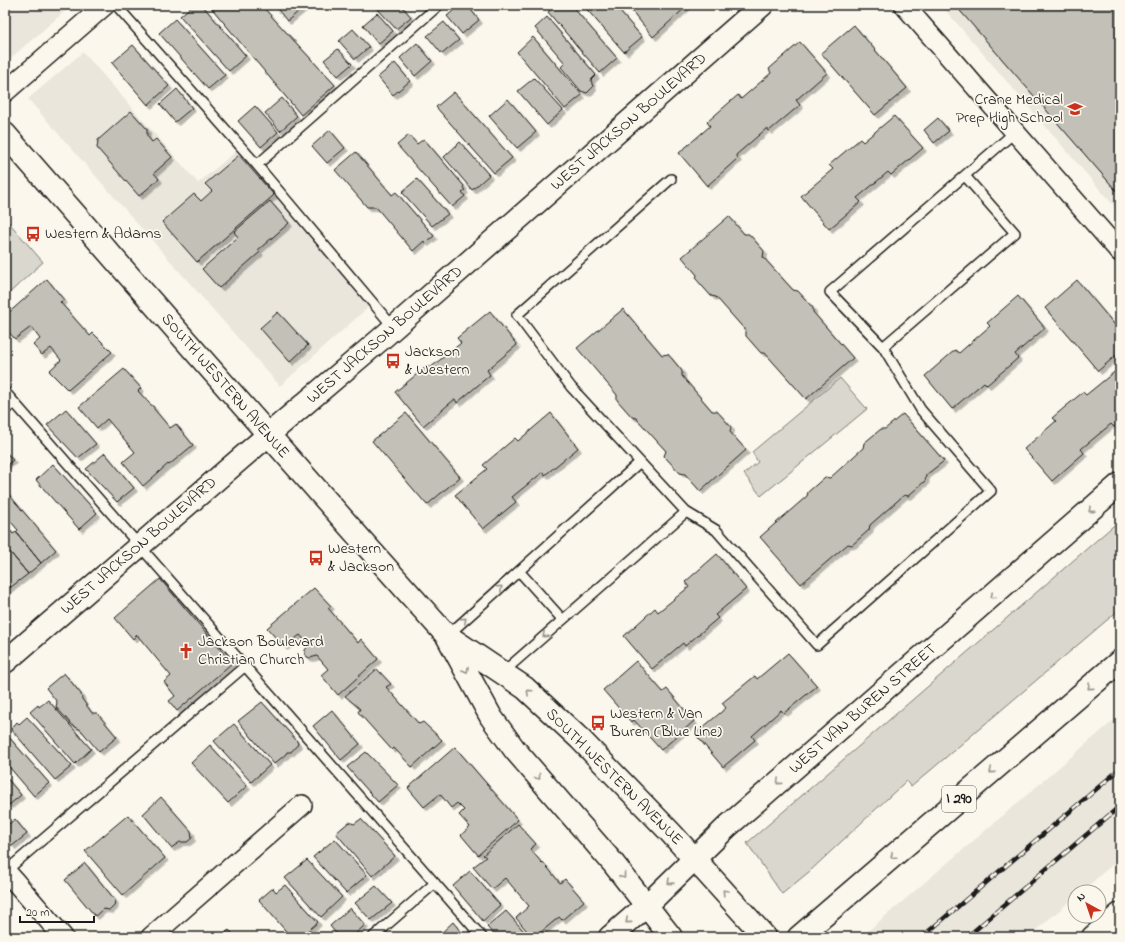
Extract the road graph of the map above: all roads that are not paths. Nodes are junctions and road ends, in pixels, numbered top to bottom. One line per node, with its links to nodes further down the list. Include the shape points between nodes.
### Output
1 (105, 5): 6 (street)
2 (116, 5): 9 (lane)
3 (439, 5): 9 (lane)
4 (762, 5): 13 (main road, WEST JACKSON BOULEVARD)
5 (904, 5): 7 (street)
6 (5, 92)
7 (1015, 132): 10 (lane); 12 (street)
8 (5, 134): 18 (main road, SOUTH WESTERN AVENUE)
9 (257, 165): 13 (lane)
10 (965, 176): 14 (lane, via 1015,233); 14 (lane, via 830,292)
11 (672, 179): 19 (lane, via 517,315 571,387)
12 (1120, 252)
13 (394, 328): 18 (main road, WEST JACKSON BOULEVARD)
14 (883, 347): 21 (lane, via 921,410 991,491 817,645 716,530)
15 (5, 392): 16 (lane)
16 (14, 403): 17 (lane); 22 (lane)
17 (5, 410)
18 (268, 435): 22 (main road, WEST JACKSON BOULEVARD); 25 (main road, SOUTH WESTERN AVENUE)
19 (640, 462): 21 (lane); 23 (lane)
20 (1120, 484): 31 (main road, WEST VAN BUREN STREET, one-way to 31)
21 (686, 512): 24 (lane)
22 (140, 546): 27 (main road, WEST JACKSON BOULEVARD); 28 (lane)
23 (518, 571): 24 (lane); 25 (lane, one-way to 23)
24 (562, 619): 29 (lane, one-way to 29)
25 (447, 636): 29 (main road, SOUTH WESTERN AVENUE); 34 (main road, SOUTH WESTERN AVENUE, one-way to 34, via 491,717)
26 (1120, 661): 43 (main road, I 290, one-way to 43)
27 (5, 662)
28 (244, 667): 32 (lane); 33 (lane)
29 (502, 673): 31 (main road, SOUTH WESTERN AVENUE, one-way to 29, via 580,738 525,688)
30 (302, 805): 37 (street)
31 (694, 858): 34 (main road, WEST VAN BUREN STREET, one-way to 34); 42 (main road, SOUTH WESTERN AVENUE, one-way to 31)
32 (5, 871): 36 (street)
33 (435, 883): 38 (lane); 39 (lane)
34 (646, 906): 40 (main road, WEST VAN BUREN STREET, one-way to 40); 41 (main road, SOUTH WESTERN AVENUE)
35 (1120, 914): 44 (main road)
36 (63, 937)
37 (151, 937)
38 (373, 937)
39 (482, 937)
40 (610, 937)
41 (671, 937)
42 (766, 937)
43 (799, 937)
44 (1093, 937)

